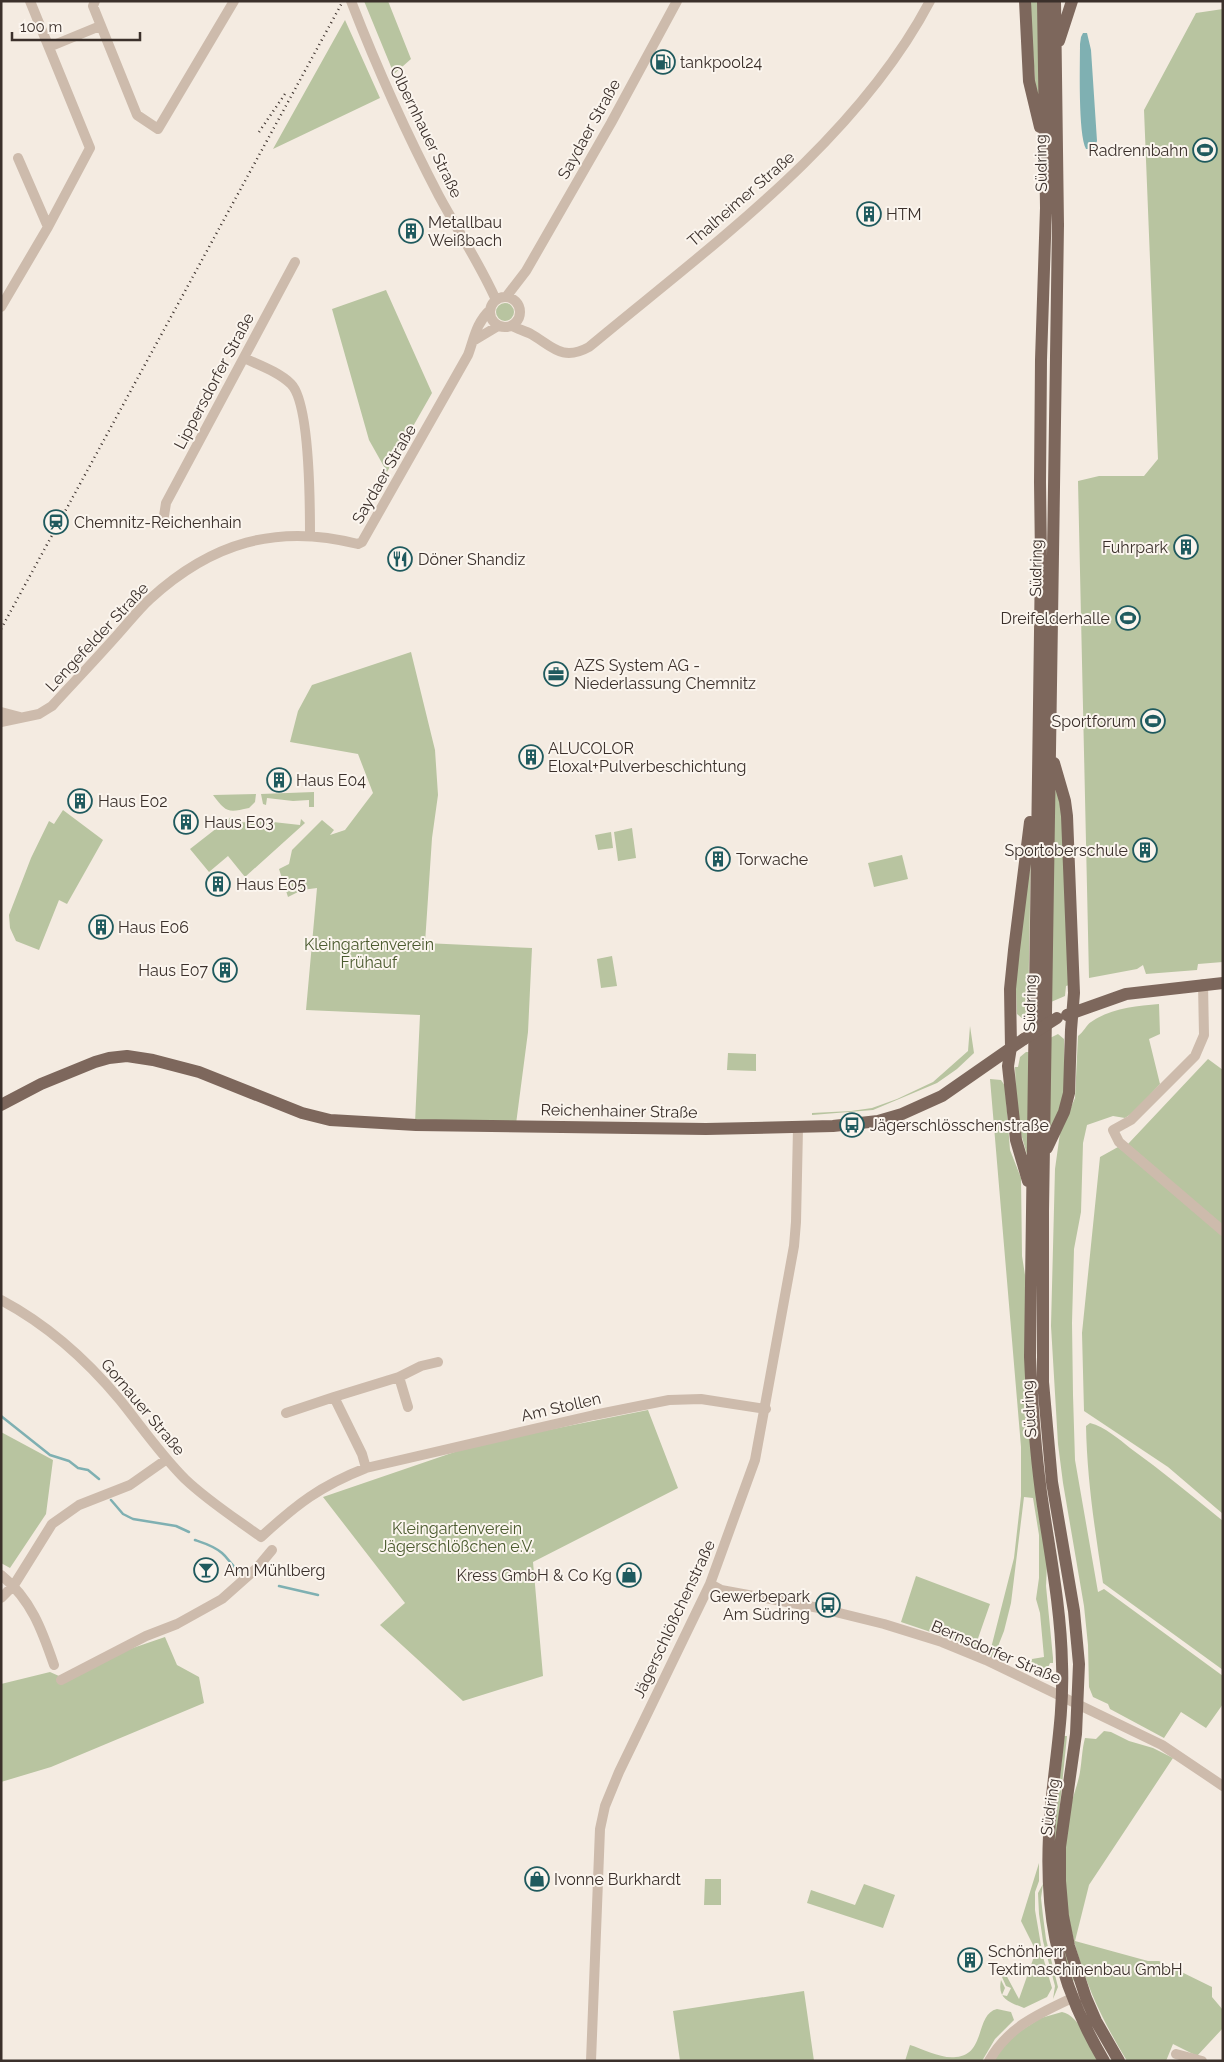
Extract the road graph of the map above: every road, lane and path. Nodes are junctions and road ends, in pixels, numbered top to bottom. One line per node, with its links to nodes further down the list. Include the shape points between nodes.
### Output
1 (30, 1): 12 (street)
2 (95, 1): 11 (street, via 92,6)
3 (234, 1): 11 (street, via 158,129 137,115)
4 (351, 1): 18 (street, Olbernhauer Straße, via 400,119 440,197 483,271)
5 (677, 1): 18 (street, Saydaer Straße, via 526,271)
6 (930, 1): 21 (street, Thalheimer Straße, via 891,65 792,176 609,331 583,351 564,354 552,350)
7 (1025, 1): 14 (main road, via 1029,81)
8 (1043, 1): 14 (main road, Südring)
9 (1055, 1): 13 (main road, Südring)
10 (1072, 1): 13 (main road)
11 (100, 26): 12 (street)
12 (49, 47): 16 (street, via 90,148)
13 (1056, 50): 31 (main road, Südring, via 1058,225)
14 (1045, 143): 32 (main road, Südring)
15 (18, 158): 16 (street)
16 (48, 227): 19 (street)
17 (295, 262): 24 (street, Lippersdorfer Straße)
18 (505, 299): 20 (street); 21 (street, via 520,309)
19 (1, 307)
20 (490, 310): 22 (street); 23 (street, Saydaer Straße, via 474,333)
21 (515, 323): 22 (street, via 507,328)
22 (498, 326): 23 (street)
23 (473, 341): 27 (street, Saydaer Straße)
24 (244, 358): 25 (street, Lippersdorfer Straße, via 166,503); 26 (street, via 282,377 297,392 309,473)
25 (164, 516)
26 (310, 535): 27 (street, Lengefelder Straße, via 358,544); 29 (street, Lengefelder Straße, via 267,537 225,549 189,569 149,599 52,706 39,714)
27 (362, 542)
28 (1, 712): 29 (street, Lengefelder Straße)
29 (20, 717): 30 (street, Lengefelder Straße)
30 (1, 722)
31 (1050, 746): 35 (main road, via 1067,816); 39 (main road, Südring)
32 (1036, 788): 36 (main road, via 1026,843 1010,989); 40 (main road, Südring)
33 (1223, 983): 34 (main road, Reichenhainer Straße)
34 (1203, 984): 35 (main road, Reichenhainer Straße, via 1126,994); 41 (street, via 1204,1035 1195,1056 1131,1120 1113,1130 1119,1142)
35 (1072, 1012): 36 (main road, Reichenhainer Straße, bridge); 39 (main road, via 1068,1099)
36 (1011, 1047): 38 (main road, Reichenhainer Straße, via 947,1093 902,1114 866,1123); 40 (main road, via 1008,1066 1016,1140)
37 (1, 1106): 38 (main road, Reichenhainer Straße, via 41,1084 95,1062 127,1056 199,1072 330,1120 416,1125)
38 (798, 1128): 47 (street, Jägerschlößchenstraße, via 796,1222)
39 (1044, 1157): 60 (main road, Südring, via 1043,1382 1052,1482 1076,1630)
40 (1031, 1195): 59 (main road, Südring, via 1029,1333 1032,1414 1061,1641)
41 (1223, 1232)
42 (1, 1300): 49 (street, Gornauer Straße, via 42,1324 79,1356)
43 (438, 1362): 44 (street)
44 (399, 1377): 45 (street); 46 (street)
45 (334, 1397): 48 (street); 50 (street)
46 (408, 1407)
47 (766, 1409): 50 (street, Am Stollen, via 701,1400 669,1400); 54 (street, Jägerschlößchenstraße, via 755,1460)
48 (286, 1413)
49 (167, 1459): 51 (street, Gornauer Straße, via 213,1503); 55 (street, via 130,1485 78,1505 52,1524)
50 (366, 1468): 51 (street, Am Stollen, via 316,1491)
51 (261, 1537)
52 (272, 1550): 58 (street, via 222,1599)
53 (1, 1574): 55 (street)
54 (710, 1584): 59 (street, Bernsdorfer Straße, via 721,1590 834,1611 942,1642); 65 (street, Jägerschlößchenstraße, via 605,1806 597,1873)
55 (14, 1585): 56 (street); 57 (street, via 40,1625)
56 (1, 1598)
57 (54, 1665)
58 (61, 1680)
59 (1062, 1696): 60 (street, Bernsdorfer Straße); 62 (main road, Südring, via 1048,1880 1058,1954)
60 (1078, 1704): 61 (street, Bernsdorfer Straße, via 1162,1745); 63 (main road, Südring, via 1062,1831 1060,1881 1066,1934)
61 (1223, 1786)
62 (1072, 1998): 63 (street); 66 (street, via 1018,2026 1001,2041); 67 (main road, Südring)
63 (1086, 1998): 68 (main road, Südring)
64 (1176, 2054): 69 (street)
65 (591, 2061)
66 (988, 2061)
67 (1104, 2061)
68 (1119, 2061)
69 (1202, 2061)

